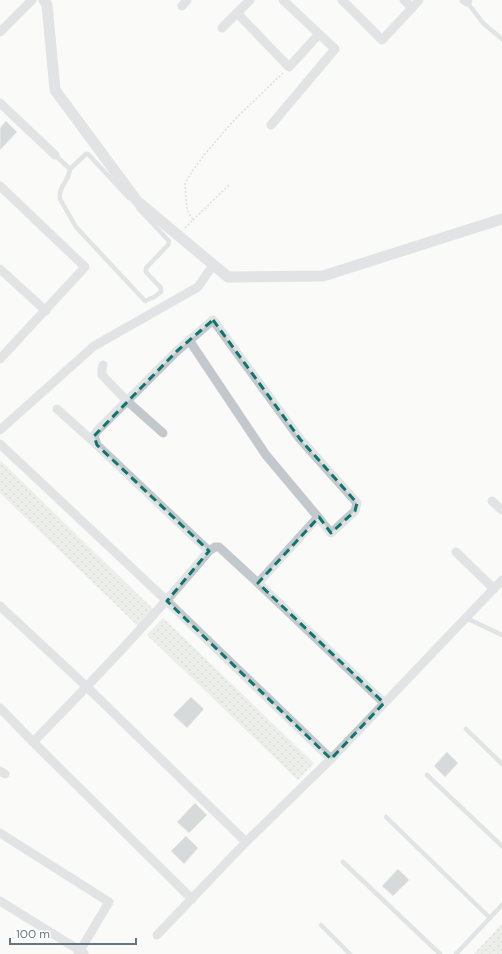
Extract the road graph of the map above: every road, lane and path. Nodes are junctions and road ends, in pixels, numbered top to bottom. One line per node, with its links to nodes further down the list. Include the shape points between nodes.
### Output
1 (32, 0): 12 (street)
2 (44, 0): 24 (street, via 47,5 55,90 137,201)
3 (250, 0): 10 (street)
4 (283, 0): 13 (street)
5 (342, 0): 9 (street, via 382,40)
6 (404, 0): 9 (street)
7 (419, 0): 9 (street)
8 (466, 1): 14 (lane, via 484,23)
9 (412, 8)
10 (237, 13): 11 (street); 15 (street)
11 (222, 28)
12 (0, 32)
13 (319, 34): 15 (street); 17 (street, via 335,49)
14 (502, 39)
15 (289, 67): 23 (path, via 236,119 193,170 185,184 187,210)
16 (0, 103): 18 (street)
17 (271, 125)
18 (55, 155): 19 (lane)
19 (70, 170): 19 (lane, via 59,194 76,227 142,299 145,301 154,297 161,292 161,288 146,272 146,268 169,241 88,154)
20 (230, 184): 23 (path)
21 (0, 186): 27 (street, via 85,267)
22 (502, 219): 25 (street, via 322,276 228,278)
23 (193, 220): 24 (path)
24 (178, 236): 25 (street)
25 (213, 265): 33 (street, via 198,287 94,346)
26 (0, 269): 27 (street)
27 (46, 311): 29 (street)
28 (188, 340): 31 (street); 39 (street, via 266,454); 39 (street, via 213,320 300,439 356,503 355,511 331,533)
29 (1, 355)
30 (103, 365): 31 (street, via 102,375)
31 (127, 401): 34 (street); 36 (street, via 97,431 94,436)
32 (57, 409): 36 (street)
33 (0, 430)
34 (163, 433)
35 (0, 444): 45 (street)
36 (97, 445): 40 (street)
37 (492, 501): 38 (street)
38 (502, 510)
39 (318, 517): 43 (street)
40 (209, 551): 43 (street, via 219,547); 45 (street)
41 (456, 552): 44 (street)
42 (502, 580): 44 (street)
43 (258, 582): 50 (street)
44 (494, 588): 47 (street)
45 (167, 601): 49 (street); 54 (street)
46 (0, 606): 49 (street)
47 (466, 618): 48 (lane); 50 (street)
48 (502, 634)
49 (87, 687): 53 (street); 59 (street)
50 (384, 703): 54 (street)
51 (0, 708): 53 (street)
52 (466, 729): 55 (lane)
53 (32, 742): 62 (street)
54 (331, 759): 59 (street)
55 (502, 764)
56 (427, 775): 60 (lane)
57 (386, 818): 65 (lane)
58 (0, 834): 68 (street, via 109,902)
59 (246, 842): 62 (street)
60 (502, 846)
61 (343, 862): 70 (lane)
62 (192, 899): 67 (street)
63 (0, 901): 68 (street)
64 (502, 905): 65 (lane)
65 (490, 918): 71 (lane)
66 (321, 925): 69 (lane)
67 (157, 935)
68 (81, 953)
69 (350, 954)
70 (440, 954)
71 (456, 954)

